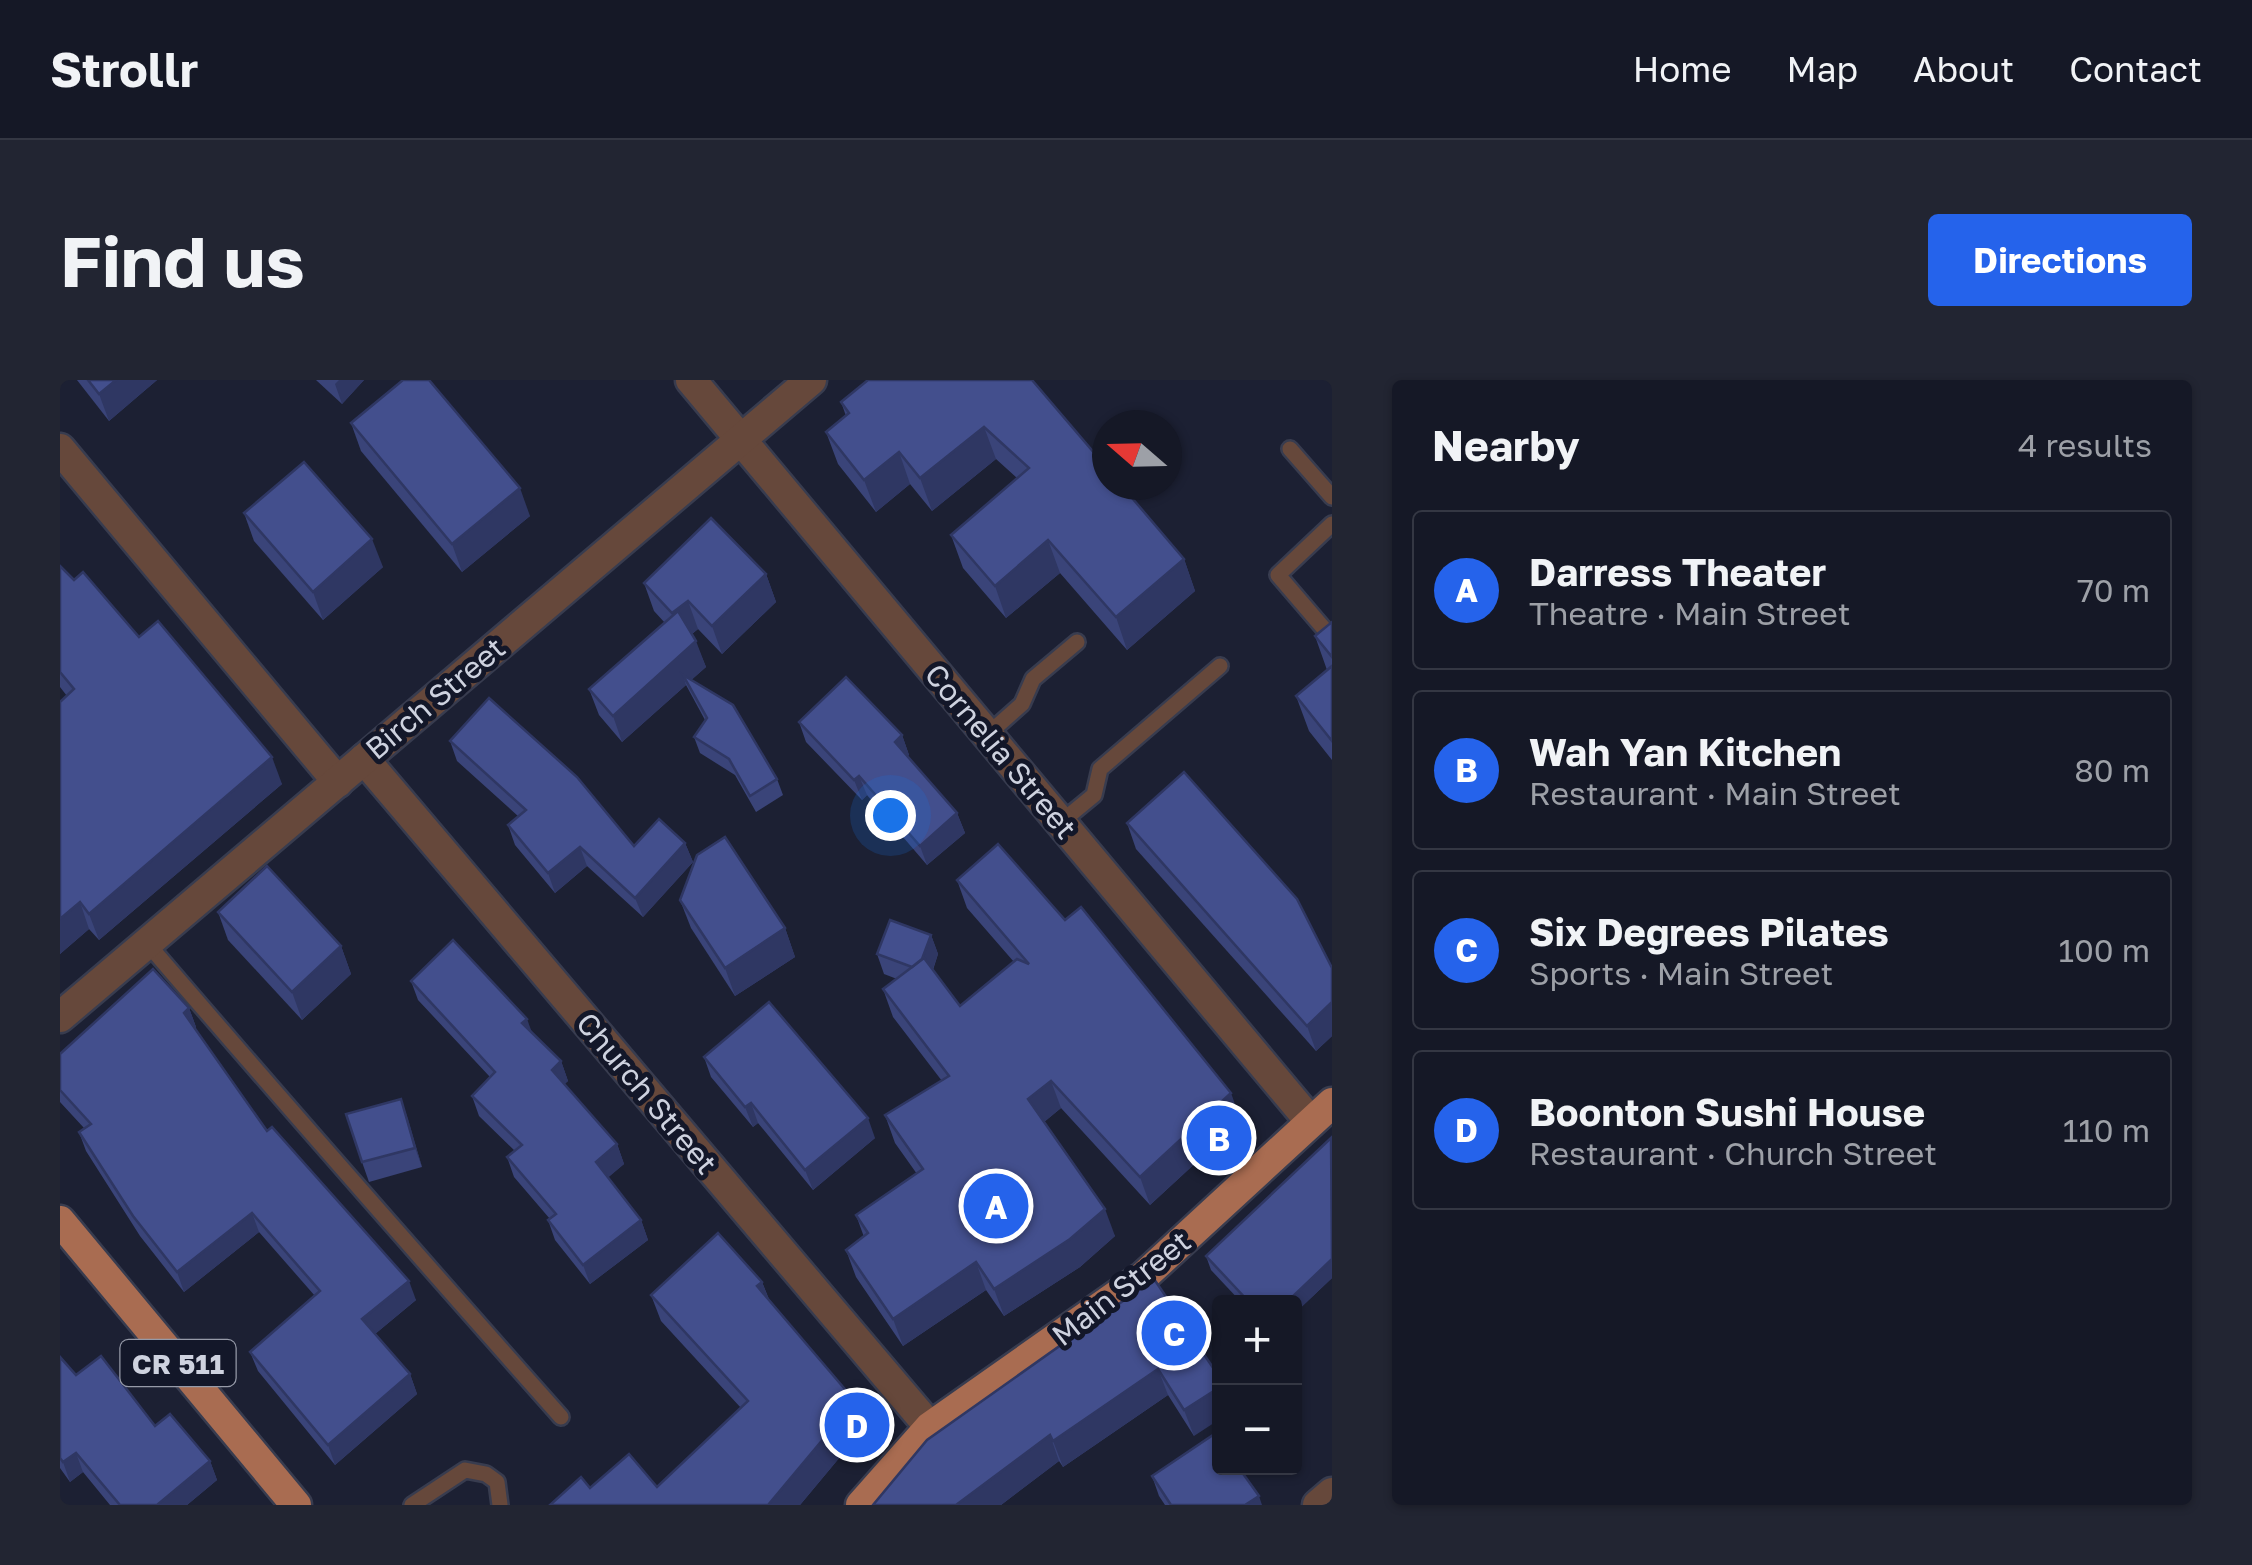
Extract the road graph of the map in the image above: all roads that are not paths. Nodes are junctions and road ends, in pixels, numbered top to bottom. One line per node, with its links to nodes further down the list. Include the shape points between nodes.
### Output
1 (691, 380): 3 (street, Cornelia Street)
2 (811, 380): 3 (street, Birch Street)
3 (740, 440): 11 (street, Cornelia Street); 12 (street, Birch Street)
4 (60, 449): 13 (street)
5 (1290, 450): 6 (lane)
6 (1332, 498)
7 (1332, 524): 8 (lane, via 1278,576)
8 (1332, 638)
9 (1076, 642): 11 (lane, via 1033,679 1022,704)
10 (1220, 666): 14 (lane, via 1100,770 1094,795)
11 (987, 735): 14 (street, Cornelia Street)
12 (364, 759): 13 (street, Birch Street); 20 (street, Church Street)
13 (338, 782): 15 (street, Birch Street)
14 (1060, 822): 17 (street, Cornelia Street)
15 (147, 943): 16 (street, Birch Street); 19 (lane)
16 (60, 1016)
17 (1322, 1113): 20 (main road, Main Street, via 1144,1277)
18 (60, 1221): 22 (main road, CR 511)
19 (562, 1417)
20 (930, 1427): 25 (main road, Main Street)
21 (1332, 1494): 26 (street)
22 (296, 1505)
23 (412, 1505): 24 (lane, via 465,1470 497,1482)
24 (500, 1505)
25 (860, 1505)
26 (1318, 1505)

